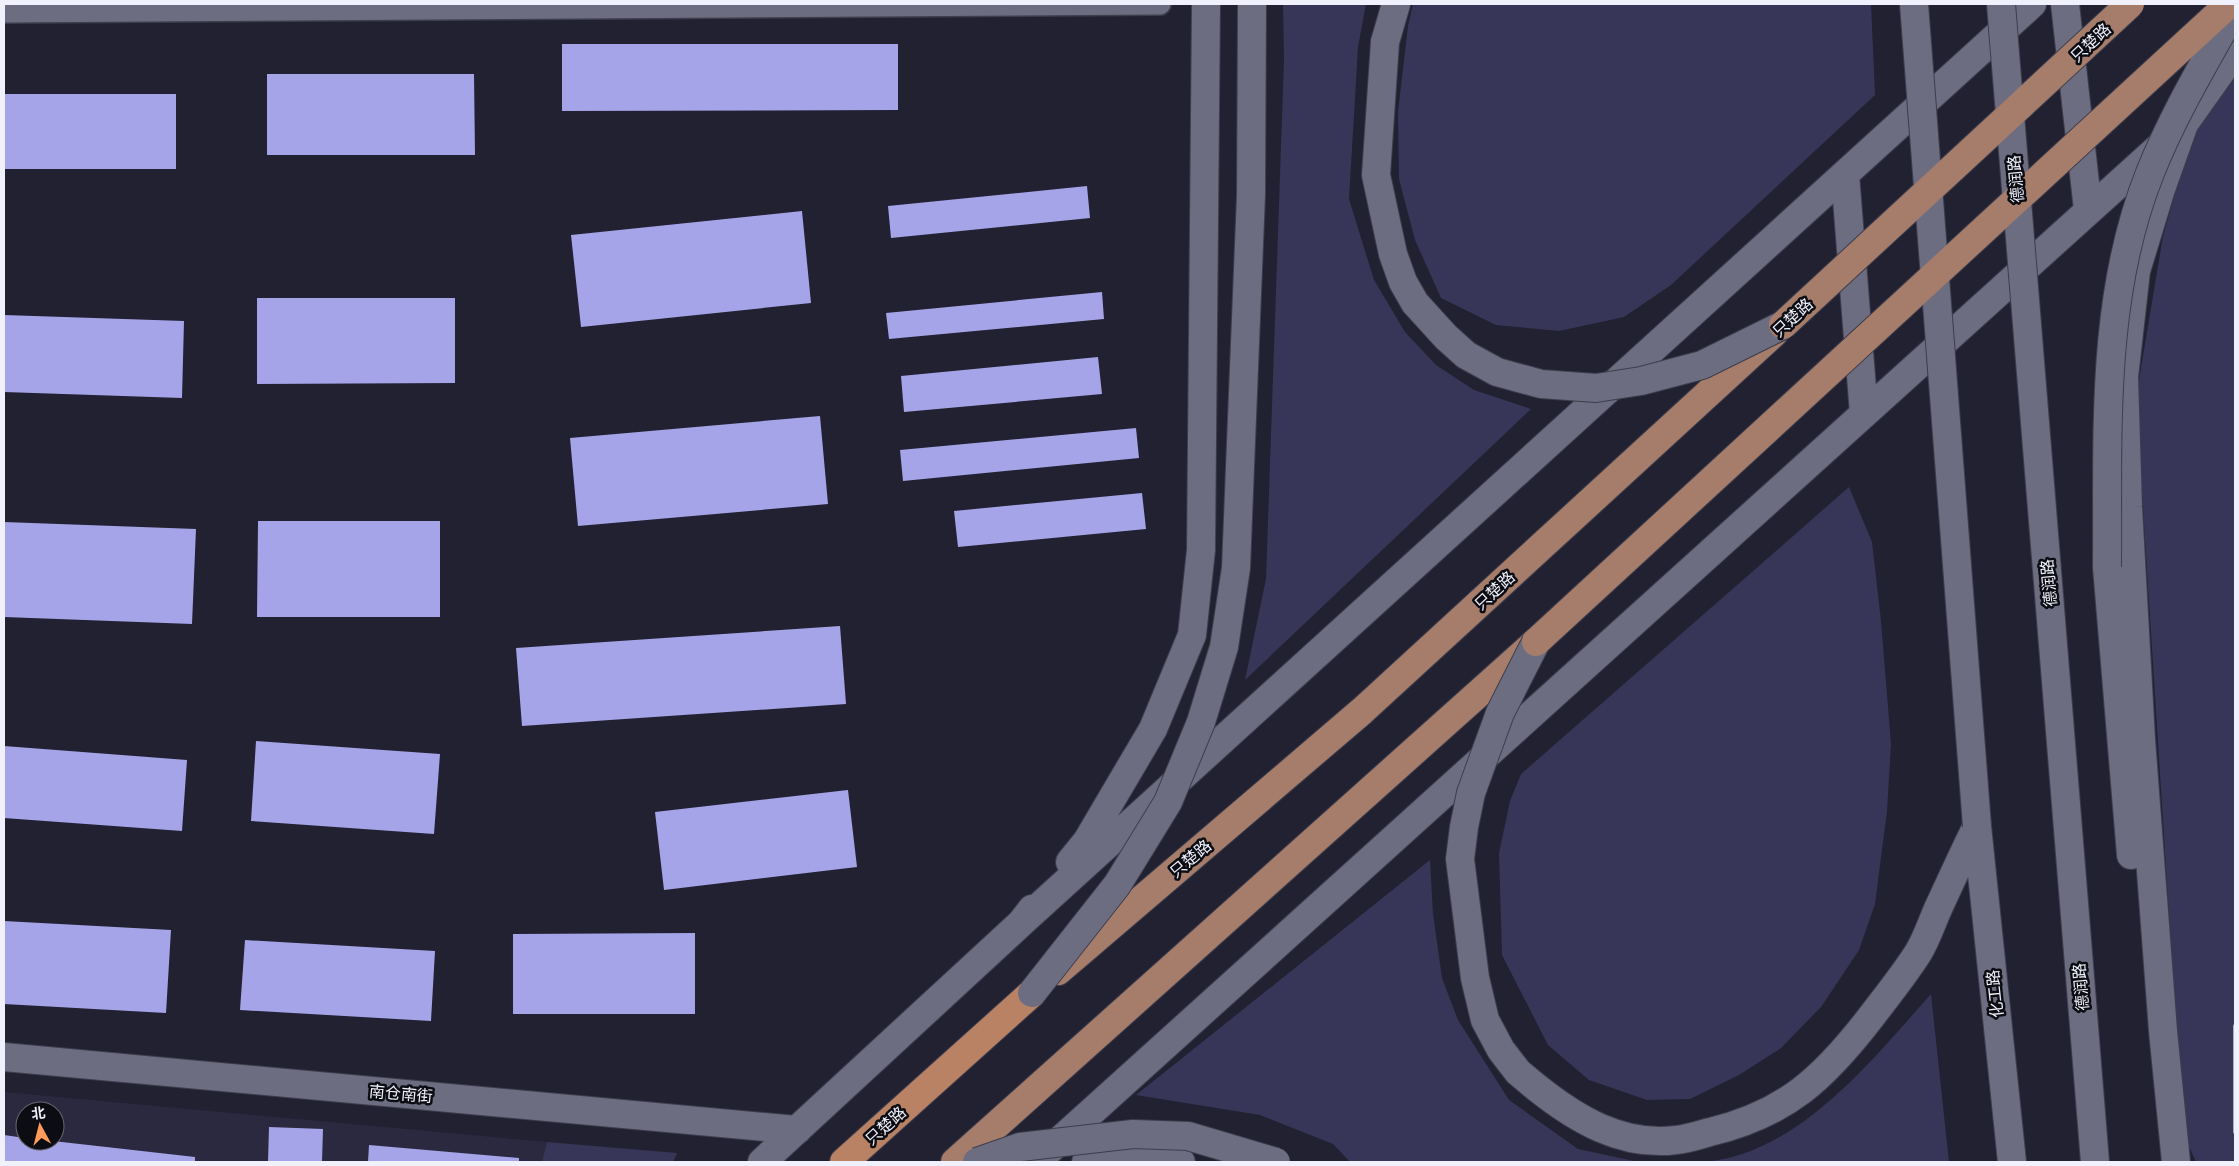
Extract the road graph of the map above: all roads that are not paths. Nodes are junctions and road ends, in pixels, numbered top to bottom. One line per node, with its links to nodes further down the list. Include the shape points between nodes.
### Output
1 (1160, 4): 12 (lane)
2 (1206, 4): 21 (main road, via 1201,550 1192,635 1153,729 1087,841)
3 (1252, 4): 22 (main road, bridge, via 1251,196 1236,568 1224,647 1201,722 1168,802 1117,885)
4 (1396, 4): 17 (main road, bridge, via 1384,42 1376,175 1393,254 1403,282 1422,310 1466,355 1497,372 1540,384 1596,388 1641,381 1702,365)
5 (1914, 4): 20 (main road, bridge)
6 (2001, 4): 34 (main road, 德润路, bridge)
7 (2032, 4): 15 (main road)
8 (2065, 4): 16 (main road)
9 (2130, 4): 17 (main road, 只楚路, bridge)
10 (2229, 4): 19 (main road, bridge)
11 (2235, 8): 35 (main road, bridge, via 2176,114 2149,175 2124,264 2113,324 2108,404 2107,567 2120,746)
12 (4, 12)
13 (2235, 52): 14 (main road)
14 (2184, 124): 16 (main road); 36 (main road, via 2136,271 2124,377 2141,738)
15 (1845, 174): 18 (main road); 21 (main road)
16 (2088, 210): 18 (main road)
17 (1783, 325): 22 (main road, 只楚路, bridge, via 1362,711)
18 (1864, 414): 29 (main road)
19 (1536, 642): 20 (main road, bridge, via 1500,713 1471,793 1460,859 1468,927 1485,1020 1501,1050 1518,1072 1551,1099 1598,1128 1623,1137 1649,1141 1677,1140 1747,1122 1781,1106 1809,1086 1842,1055 1919,951); 27 (main road)
20 (1977, 826): 33 (main road, 化工路)
21 (1021, 923): 24 (main road)
22 (1032, 993): 26 (highway, 只楚路)
23 (4, 1057): 24 (main road, 南仓南街)
24 (798, 1130): 25 (main road)
25 (762, 1162)
26 (844, 1162)
27 (955, 1162)
28 (976, 1162): 32 (main road, bridge, via 1020,1147 1133,1134 1188,1136)
29 (1036, 1162)
30 (1086, 1162): 31 (main road, via 1128,1154)
31 (1181, 1162)
32 (1276, 1162)
33 (2012, 1162)
34 (2094, 1162)
35 (2161, 1162)
36 (2176, 1162)

